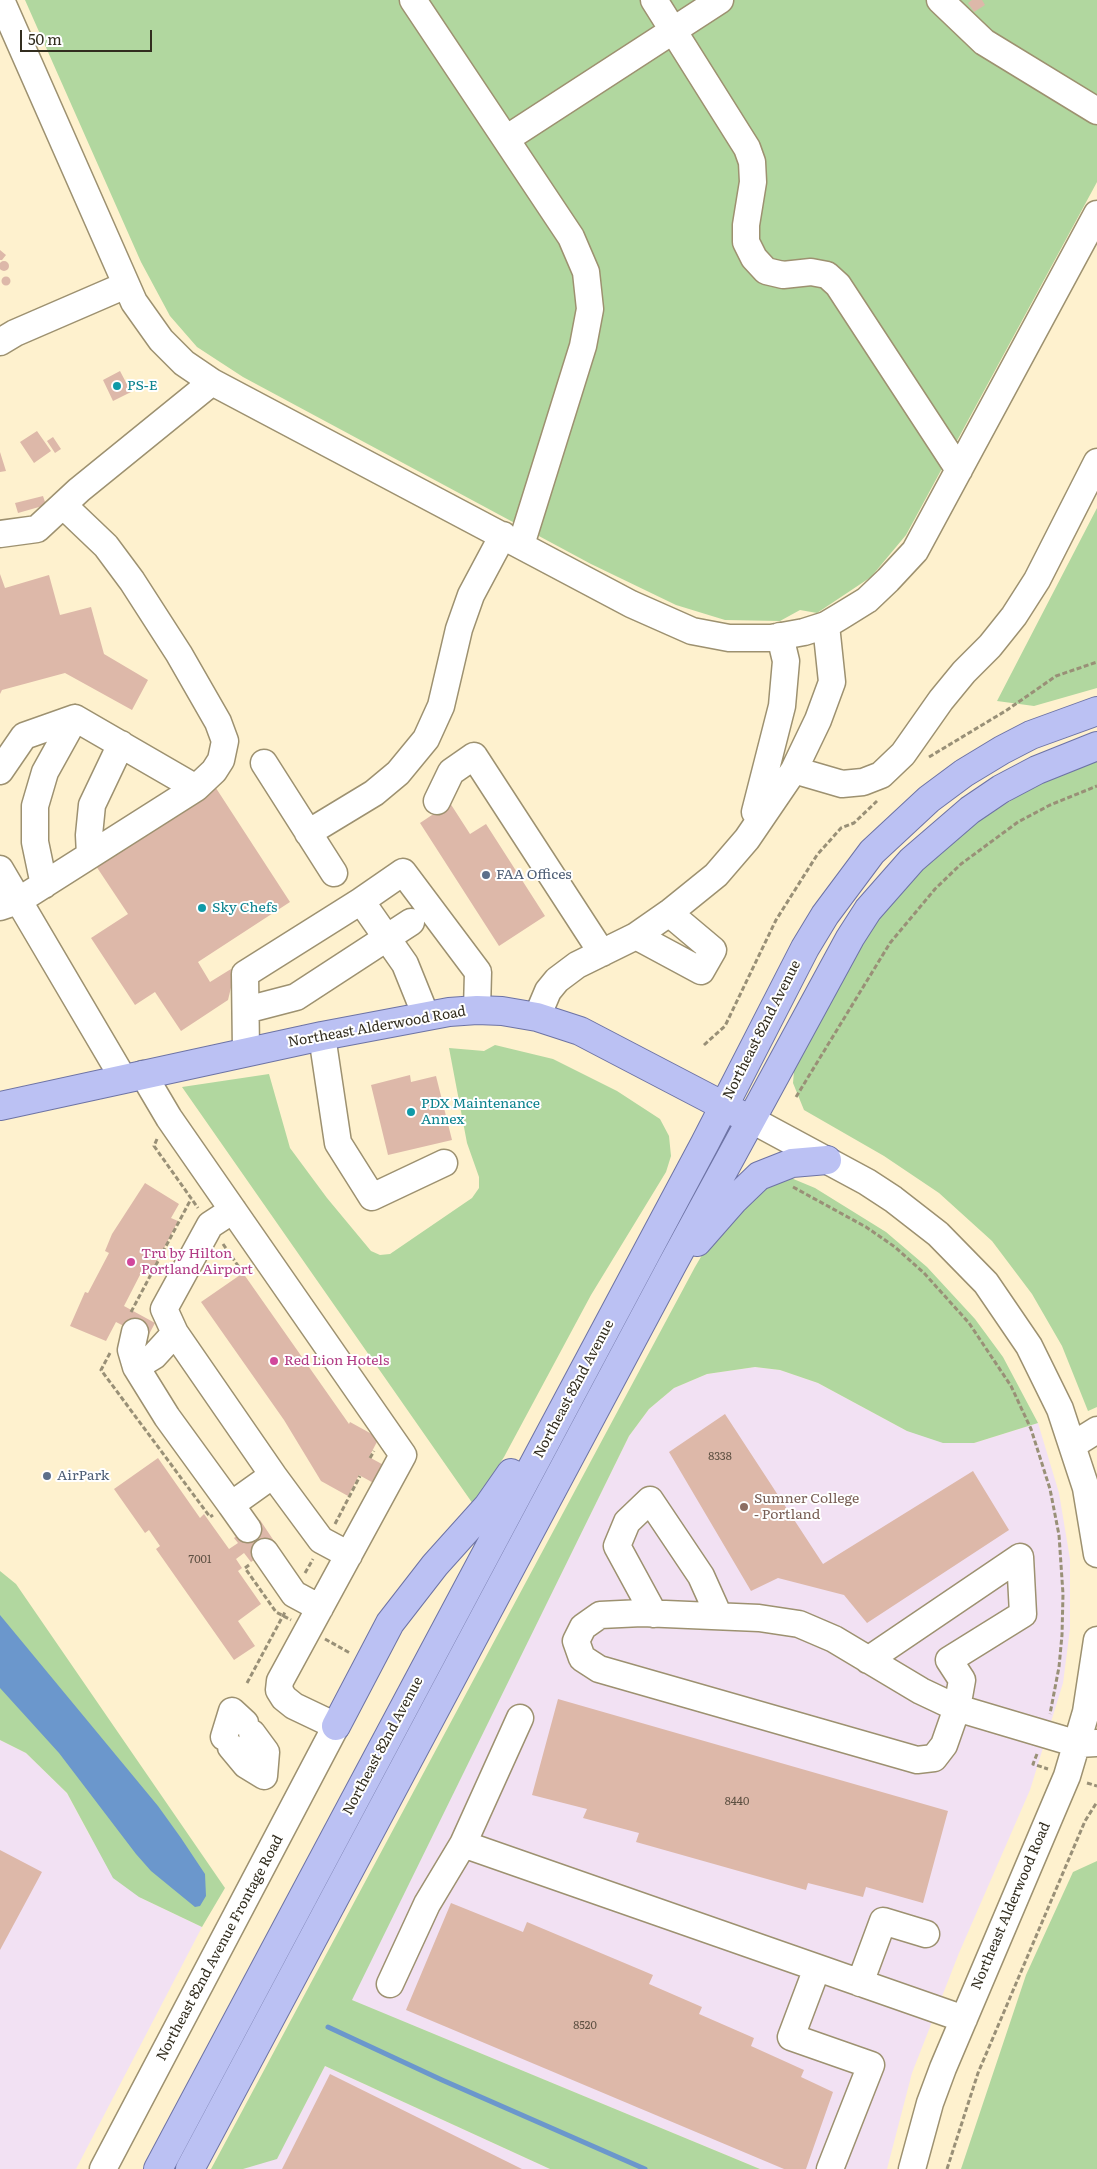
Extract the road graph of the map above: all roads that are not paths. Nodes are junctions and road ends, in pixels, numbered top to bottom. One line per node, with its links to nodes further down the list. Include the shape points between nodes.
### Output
1 (1, 0): 10 (street)
2 (413, 0): 8 (street)
3 (654, 0): 6 (street)
4 (720, 0): 6 (street)
5 (940, 0): 7 (street, via 984,42)
6 (674, 30): 8 (street); 14 (street, via 747,148 752,162 746,242 754,258 766,271 783,275 810,272 827,275 838,284)
7 (1097, 111)
8 (506, 139): 17 (street, via 571,237 586,272 590,309 583,346)
9 (1097, 214): 14 (street)
10 (126, 285): 11 (street); 12 (street, via 161,340 184,363)
11 (0, 342)
12 (212, 382): 15 (street); 17 (street)
13 (1097, 462): 25 (street, via 1037,580 1014,616 941,700 903,754 881,775 863,782 842,784)
14 (959, 470): 18 (street, via 906,561 867,600)
15 (63, 504): 16 (street, via 37,529); 27 (street, via 106,546 132,581 218,722 225,741 221,760 214,772)
16 (0, 534)
17 (512, 540): 19 (street, via 631,604 692,631 729,638); 29 (street, via 471,595 440,706 426,739 398,773 374,793)
18 (826, 625): 19 (street); 25 (street, via 832,682)
19 (780, 636): 30 (street, via 786,662 782,706)
20 (1097, 711): 50 (main road, Northeast 82nd Avenue, via 1031,735 964,773 929,799 872,852 848,881 805,948)
21 (75, 718): 22 (street); 26 (street, via 24,736); 34 (street, via 44,772 35,806 34,842)
22 (121, 744): 27 (street); 31 (street, via 92,805)
23 (1097, 746): 51 (main road, Northeast 82nd Avenue, via 1036,770 1001,789 939,834 905,867 868,910 850,938)
24 (264, 763): 29 (street)
25 (794, 770): 30 (street)
26 (0, 771)
27 (196, 788): 31 (street)
28 (437, 801): 41 (street, via 452,772 474,756)
29 (308, 833): 33 (street)
30 (747, 839): 37 (street, via 716,876)
31 (90, 855): 34 (street)
32 (0, 869): 36 (street)
33 (334, 873)
34 (44, 885): 36 (street)
35 (361, 900): 40 (street); 42 (street, via 245,974); 43 (street, via 404,872 478,972)
36 (9, 904): 48 (street)
37 (668, 913): 39 (street); 39 (street, via 713,950 701,972)
38 (411, 922): 40 (street)
39 (636, 936): 41 (street)
40 (386, 938): 42 (street, via 296,997); 44 (street, via 405,964)
41 (602, 953): 45 (street, via 577,965 557,980 548,991)
42 (246, 1010): 47 (street)
43 (477, 1010): 44 (main road, Northeast Alderwood Road); 45 (main road, Northeast Alderwood Road)
44 (426, 1016): 46 (main road, Northeast Alderwood Road)
45 (537, 1017): 50 (main road, Northeast Alderwood Road, via 610,1045)
46 (322, 1036): 47 (main road, Northeast Alderwood Road); 53 (street, via 338,1143 372,1197)
47 (246, 1051): 48 (main road, Northeast Alderwood Road)
48 (133, 1076): 49 (main road, Northeast Alderwood Road); 54 (street, via 164,1110)
49 (0, 1106)
50 (723, 1106): 51 (main road, Northeast Alderwood Road); 59 (main road, Northeast 82nd Avenue)
51 (752, 1120): 52 (street, Northeast Alderwood Road); 55 (main road, Northeast 82nd Avenue)
52 (827, 1160): 55 (main road, via 792,1163 759,1176); 61 (street, Northeast Alderwood Road, via 916,1215 962,1256 986,1283 1029,1346 1060,1409)
53 (444, 1164)
54 (233, 1210): 56 (street, via 210,1225); 67 (street, via 403,1455)
55 (671, 1267): 87 (main road, Northeast 82nd Avenue)
56 (147, 1319): 57 (street); 58 (street, via 131,1350)
57 (175, 1333): 58 (street, via 154,1356); 62 (street)
58 (136, 1368): 63 (street)
59 (575, 1387): 75 (main road, via 488,1506 435,1565 390,1623); 86 (main road, Northeast 82nd Avenue)
60 (1097, 1430): 61 (street)
61 (1073, 1445): 66 (street, Northeast Alderwood Road, via 1086,1488)
62 (273, 1475): 63 (street); 67 (street, via 321,1540)
63 (231, 1505): 64 (street)
64 (248, 1529)
65 (265, 1552): 68 (street, via 294,1594)
66 (1097, 1554)
67 (349, 1555): 68 (street)
68 (320, 1608): 75 (street, via 280,1681 279,1690 294,1706)
69 (654, 1614): 70 (street); 70 (street, via 617,1546 626,1522 650,1500 701,1576); 73 (street, via 600,1615 583,1627 576,1641 582,1658 599,1669 917,1760 934,1758 944,1745)
70 (718, 1616): 72 (street, via 799,1624 834,1639)
71 (1097, 1640): 76 (street, Northeast Alderwood Road, via 1086,1712)
72 (868, 1660): 73 (street, via 921,1692); 73 (street, via 1020,1557 1023,1614 949,1660 962,1680)
73 (957, 1708): 76 (street)
74 (520, 1718): 79 (street)
75 (336, 1726): 78 (street, Northeast 82nd Avenue Frontage Road)
76 (1091, 1749): 84 (street, Northeast Alderwood Road, via 1067,1776)
77 (264, 1776): 77 (street, via 266,1752 232,1711 227,1742 246,1765); 78 (street)
78 (299, 1798): 85 (street, Northeast 82nd Avenue Frontage Road)
79 (463, 1844): 81 (street); 83 (street, via 427,1904)
80 (926, 1934): 82 (street, via 883,1921)
81 (817, 1968): 82 (street); 88 (street, via 791,2037 871,2066)
82 (860, 1982): 84 (street)
83 (390, 1984)
84 (964, 2019): 89 (street, Northeast Alderwood Road, via 930,2103)
85 (103, 2169)
86 (158, 2169)
87 (190, 2169)
88 (830, 2169)
89 (912, 2169)

